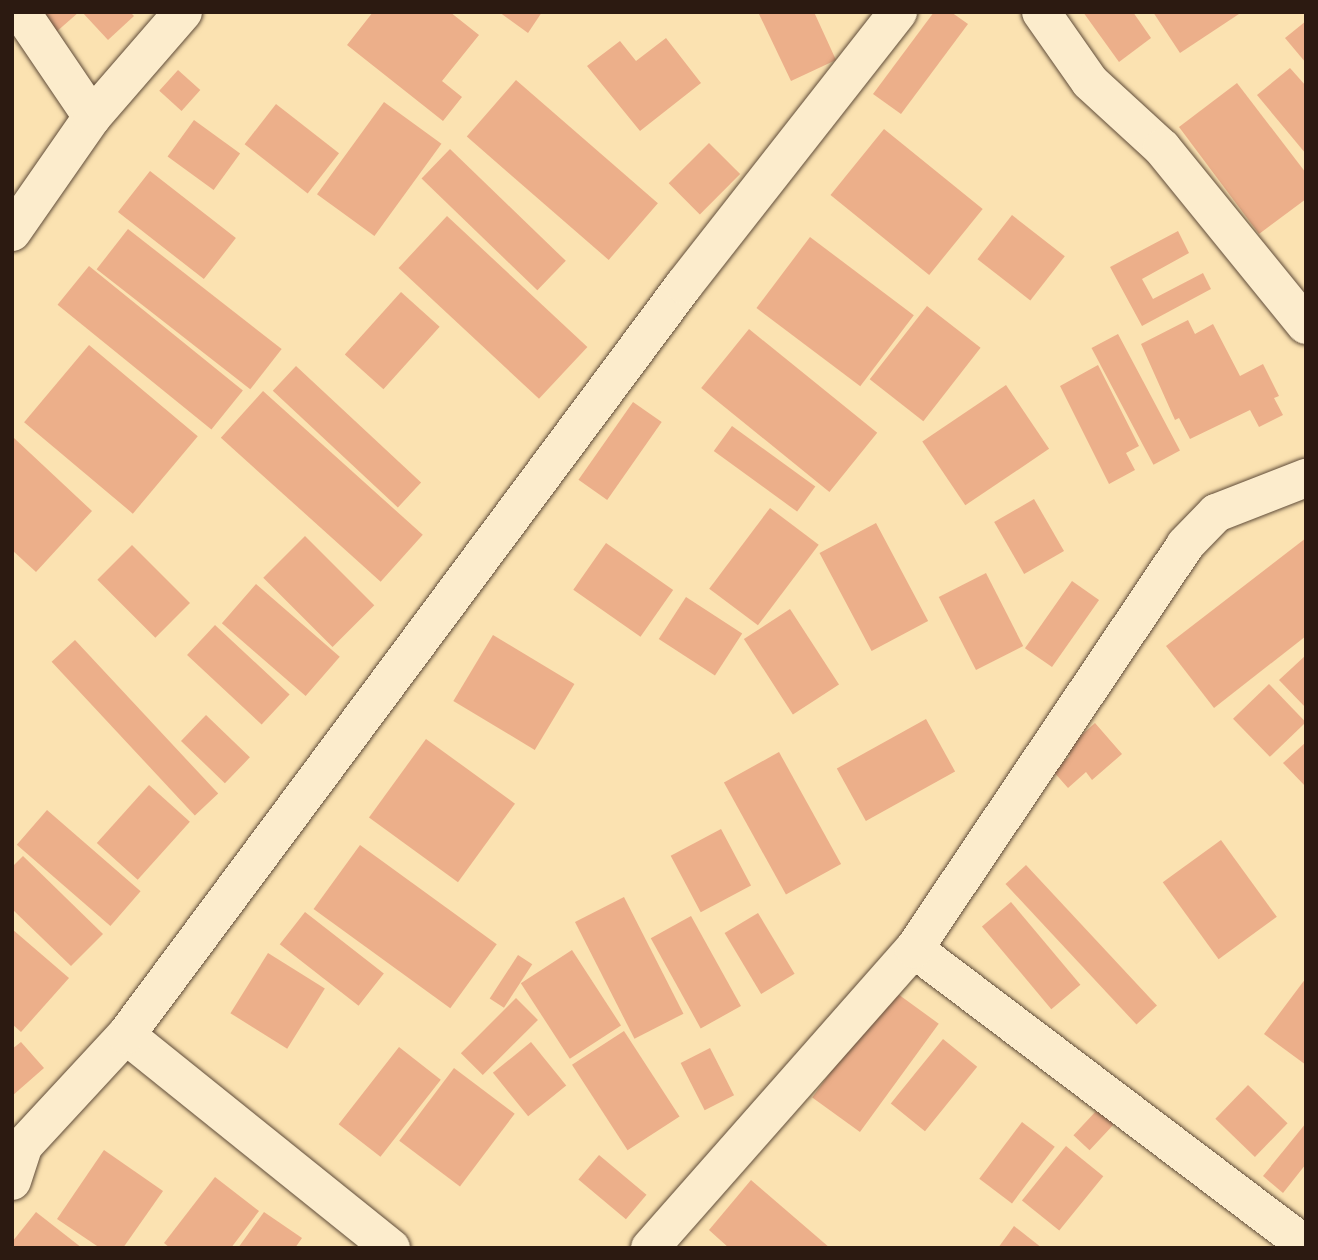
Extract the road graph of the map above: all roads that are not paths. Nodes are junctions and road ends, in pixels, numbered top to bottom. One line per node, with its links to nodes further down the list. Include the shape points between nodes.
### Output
1 (21, 12): 5 (street)
2 (183, 12): 5 (street)
3 (898, 12): 10 (street, via 684,285)
4 (1041, 12): 7 (street, via 1090,82 1162,148)
5 (92, 117): 6 (street)
6 (12, 232)
7 (1306, 325)
8 (1306, 478): 9 (street, via 1216,513 1185,545)
9 (914, 949): 13 (street); 15 (street)
10 (126, 1035): 11 (street); 14 (street)
11 (18, 1140): 12 (street)
12 (12, 1181)
13 (1306, 1245)
14 (391, 1248)
15 (650, 1248)

